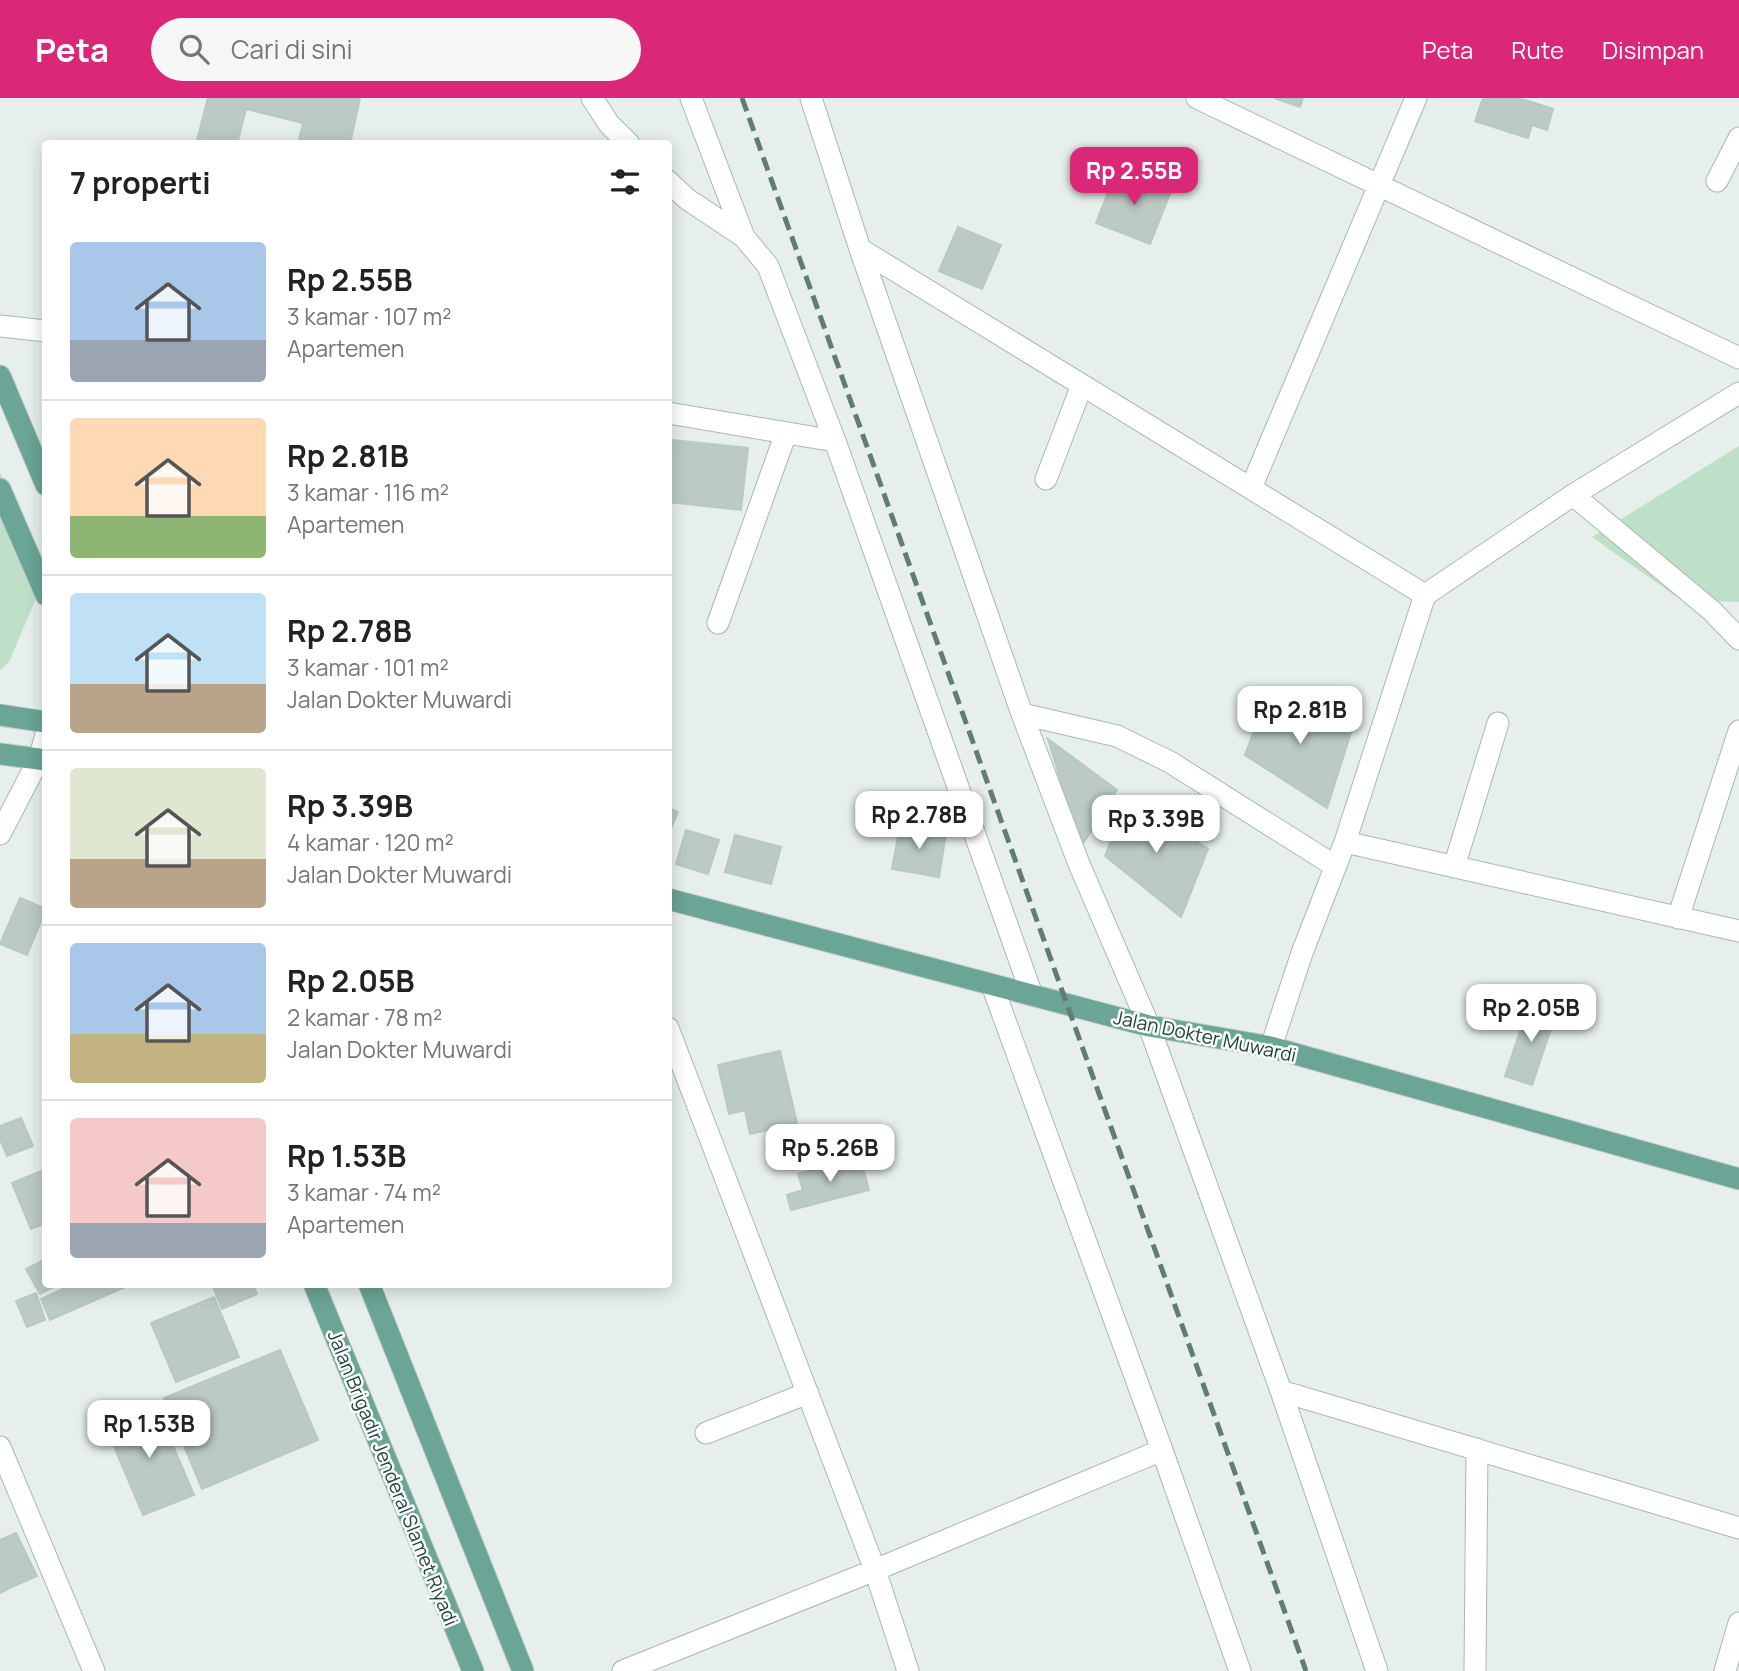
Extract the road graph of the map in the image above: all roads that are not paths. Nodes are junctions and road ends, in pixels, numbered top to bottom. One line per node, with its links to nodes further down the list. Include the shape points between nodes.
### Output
1 (592, 98): 7 (street)
2 (691, 98): 11 (street)
3 (811, 98): 12 (street)
4 (1197, 98): 10 (street)
5 (1416, 98): 10 (street)
6 (1739, 138): 8 (street)
7 (625, 140)
8 (1717, 181)
9 (672, 185): 11 (street)
10 (1380, 186): 15 (street); 24 (street)
11 (744, 237): 21 (street, via 768,266)
12 (860, 249): 17 (street); 31 (street)
13 (0, 326): 14 (street)
14 (42, 331)
15 (1739, 358)
16 (0, 376): 22 (main road)
17 (1082, 385): 23 (street); 24 (street)
18 (1739, 393): 26 (street)
19 (672, 414): 20 (street)
20 (786, 433): 21 (street); 29 (street)
21 (835, 442): 46 (street)
22 (42, 476)
23 (1046, 479)
24 (1251, 488): 28 (street)
25 (0, 489): 27 (main road)
26 (1573, 495): 28 (street); 30 (street)
27 (42, 586)
28 (1425, 595): 39 (street)
29 (718, 623)
30 (1739, 639)
31 (1022, 714): 40 (street, via 1117,736 1170,762); 47 (street, via 1079,864)
32 (0, 715): 33 (main road)
33 (42, 721)
34 (1498, 723): 41 (street)
35 (1739, 731): 43 (street)
36 (0, 754): 37 (main road)
37 (42, 760): 38 (street)
38 (0, 834)
39 (1345, 842): 40 (street); 41 (street)
40 (1335, 866): 49 (street)
41 (1454, 867): 43 (street)
42 (672, 900): 45 (main road, Jalan Dokter Muwardi)
43 (1678, 918): 44 (street)
44 (1739, 931)
45 (992, 985): 46 (main road, Jalan Dokter Muwardi); 58 (street)
46 (1032, 995): 47 (main road, Jalan Dokter Muwardi)
47 (1150, 1026): 49 (main road, Jalan Dokter Muwardi); 53 (street)
48 (672, 1039): 54 (street)
49 (1271, 1047): 50 (main road, Jalan Dokter Muwardi)
50 (1739, 1179)
51 (316, 1288): 63 (main road, Jalan Brigadir Jenderal Slamet Riyadi)
52 (371, 1288): 64 (main road)
53 (1281, 1391): 57 (street); 68 (street)
54 (807, 1393): 55 (street); 60 (street)
55 (706, 1433)
56 (0, 1447): 62 (street)
57 (1478, 1449): 59 (street); 69 (street)
58 (1162, 1450): 60 (street); 67 (street)
59 (1739, 1528)
60 (875, 1570): 65 (street); 66 (street)
61 (1739, 1623): 70 (street)
62 (94, 1671)
63 (473, 1671)
64 (523, 1671)
65 (623, 1671)
66 (908, 1671)
67 (1240, 1671)
68 (1377, 1671)
69 (1475, 1671)
70 (1726, 1671)

